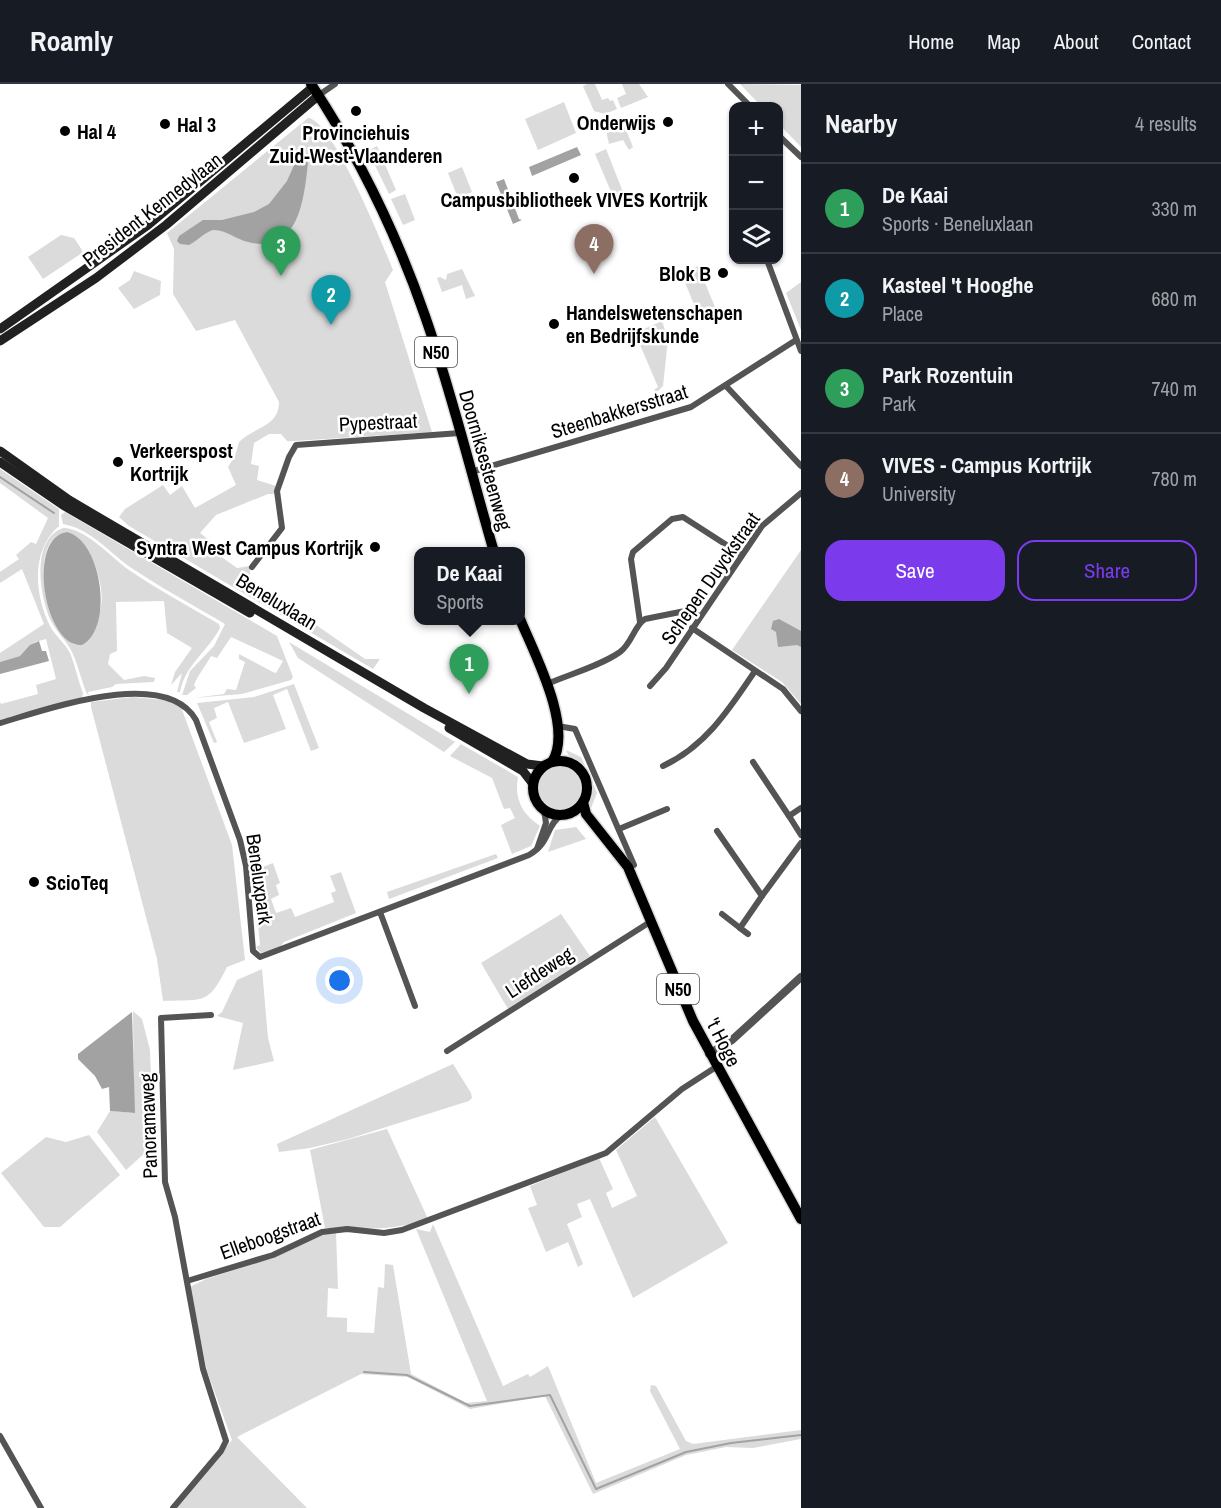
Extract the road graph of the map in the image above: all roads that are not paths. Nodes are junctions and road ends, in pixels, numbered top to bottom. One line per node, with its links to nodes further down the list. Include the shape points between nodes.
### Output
1 (335, 84): 3 (street)
2 (728, 84): 4 (street)
3 (315, 88): 8 (main road, President Kennedylaan, via 156,219); 10 (main road, President Kennedylaan, via 166,225 96,278); 13 (main road, Doorniksesteenweg / N50, via 393,236 425,316)
4 (746, 102)
5 (783, 140): 6 (street)
6 (801, 157)
7 (768, 264): 9 (street)
8 (0, 329)
9 (796, 340): 11 (street); 12 (street, Steenbakkersstraat)
10 (0, 341)
11 (801, 351)
12 (726, 386): 16 (street); 17 (street, Steenbakkersstraat, via 691,407)
13 (460, 433): 17 (main road, Doorniksesteenweg / N50); 21 (street, Pypestraat, via 298,445 289,457 277,491 282,528)
14 (0, 451): 34 (main road, Beneluxlaan, via 69,500 415,703 527,764)
15 (0, 462): 36 (main road, Beneluxlaan, via 63,505 523,771)
16 (801, 466)
17 (471, 472): 19 (main road, Doorniksesteenweg / N50)
18 (801, 493): 20 (street, Schepen Duyckstraat, via 762,526)
19 (493, 547)
20 (742, 555): 22 (street, Schepen Duyckstraat); 23 (street, via 683,517 672,519 633,552)
21 (252, 567)
22 (699, 616): 23 (street, via 690,610); 25 (street, Schepen Duyckstraat)
23 (640, 622): 27 (street, via 617,654)
24 (522, 625): 27 (main road, 't Hoge / N50)
25 (692, 628): 26 (street); 28 (street, Schepen Duyckstraat)
26 (755, 671): 29 (street, via 783,689); 35 (street, via 719,724 702,741)
27 (547, 684): 31 (main road, 't Hoge / N50)
28 (650, 686)
29 (801, 711)
30 (0, 723): 50 (street, Beneluxpark, via 106,696 136,694 175,700 196,720 236,825 246,866 254,954 265,957)
31 (561, 727): 33 (main road, 't Hoge / N50); 34 (main road, 't Hoge / N50, via 557,751); 43 (street, 't Hoge, via 574,729)
32 (753, 762): 42 (street)
33 (569, 763): 34 (main road); 37 (main road, N50, via 584,777)
34 (548, 764): 36 (main road, N50)
35 (663, 766)
36 (533, 784): 40 (main road, via 535,799)
37 (583, 802): 41 (main road); 48 (main road, 't Hoge / N50, via 586,814)
38 (801, 808): 42 (street)
39 (667, 809): 43 (street)
40 (544, 810): 41 (main road, N50); 47 (street, via 546,823)
41 (566, 814): 47 (street, via 552,824 545,842); 48 (main road, 't Hoge / N50, via 583,821 621,870)
42 (789, 816): 45 (street)
43 (619, 829): 48 (street, 't Hoge)
44 (717, 831): 49 (street)
45 (801, 835)
46 (801, 843): 49 (street)
47 (536, 850): 50 (street, Beneluxpark)
48 (632, 870): 52 (main road, 't Hoge / N50)
49 (762, 896): 53 (street)
50 (380, 912): 56 (street)
51 (722, 914): 53 (street)
52 (650, 922): 58 (street, Liefdeweg); 59 (main road, 't Hoge / N50)
53 (740, 927): 54 (street)
54 (748, 934)
55 (801, 977): 59 (street, via 732,1040)
56 (415, 1006)
57 (210, 1015): 62 (street, Panoramaweg, via 161,1018 165,1182)
58 (447, 1051)
59 (709, 1054): 60 (main road, 't Hoge / N50)
60 (716, 1067): 61 (main road, 't Hoge / N50); 62 (street, Elleboogstraat, via 682,1089 606,1153 574,1166 402,1230 322,1232 273,1255)
61 (801, 1219)
62 (187, 1281): 65 (street, via 203,1369 226,1441)
63 (0, 1436): 64 (street)
64 (41, 1508)
65 (173, 1508)

